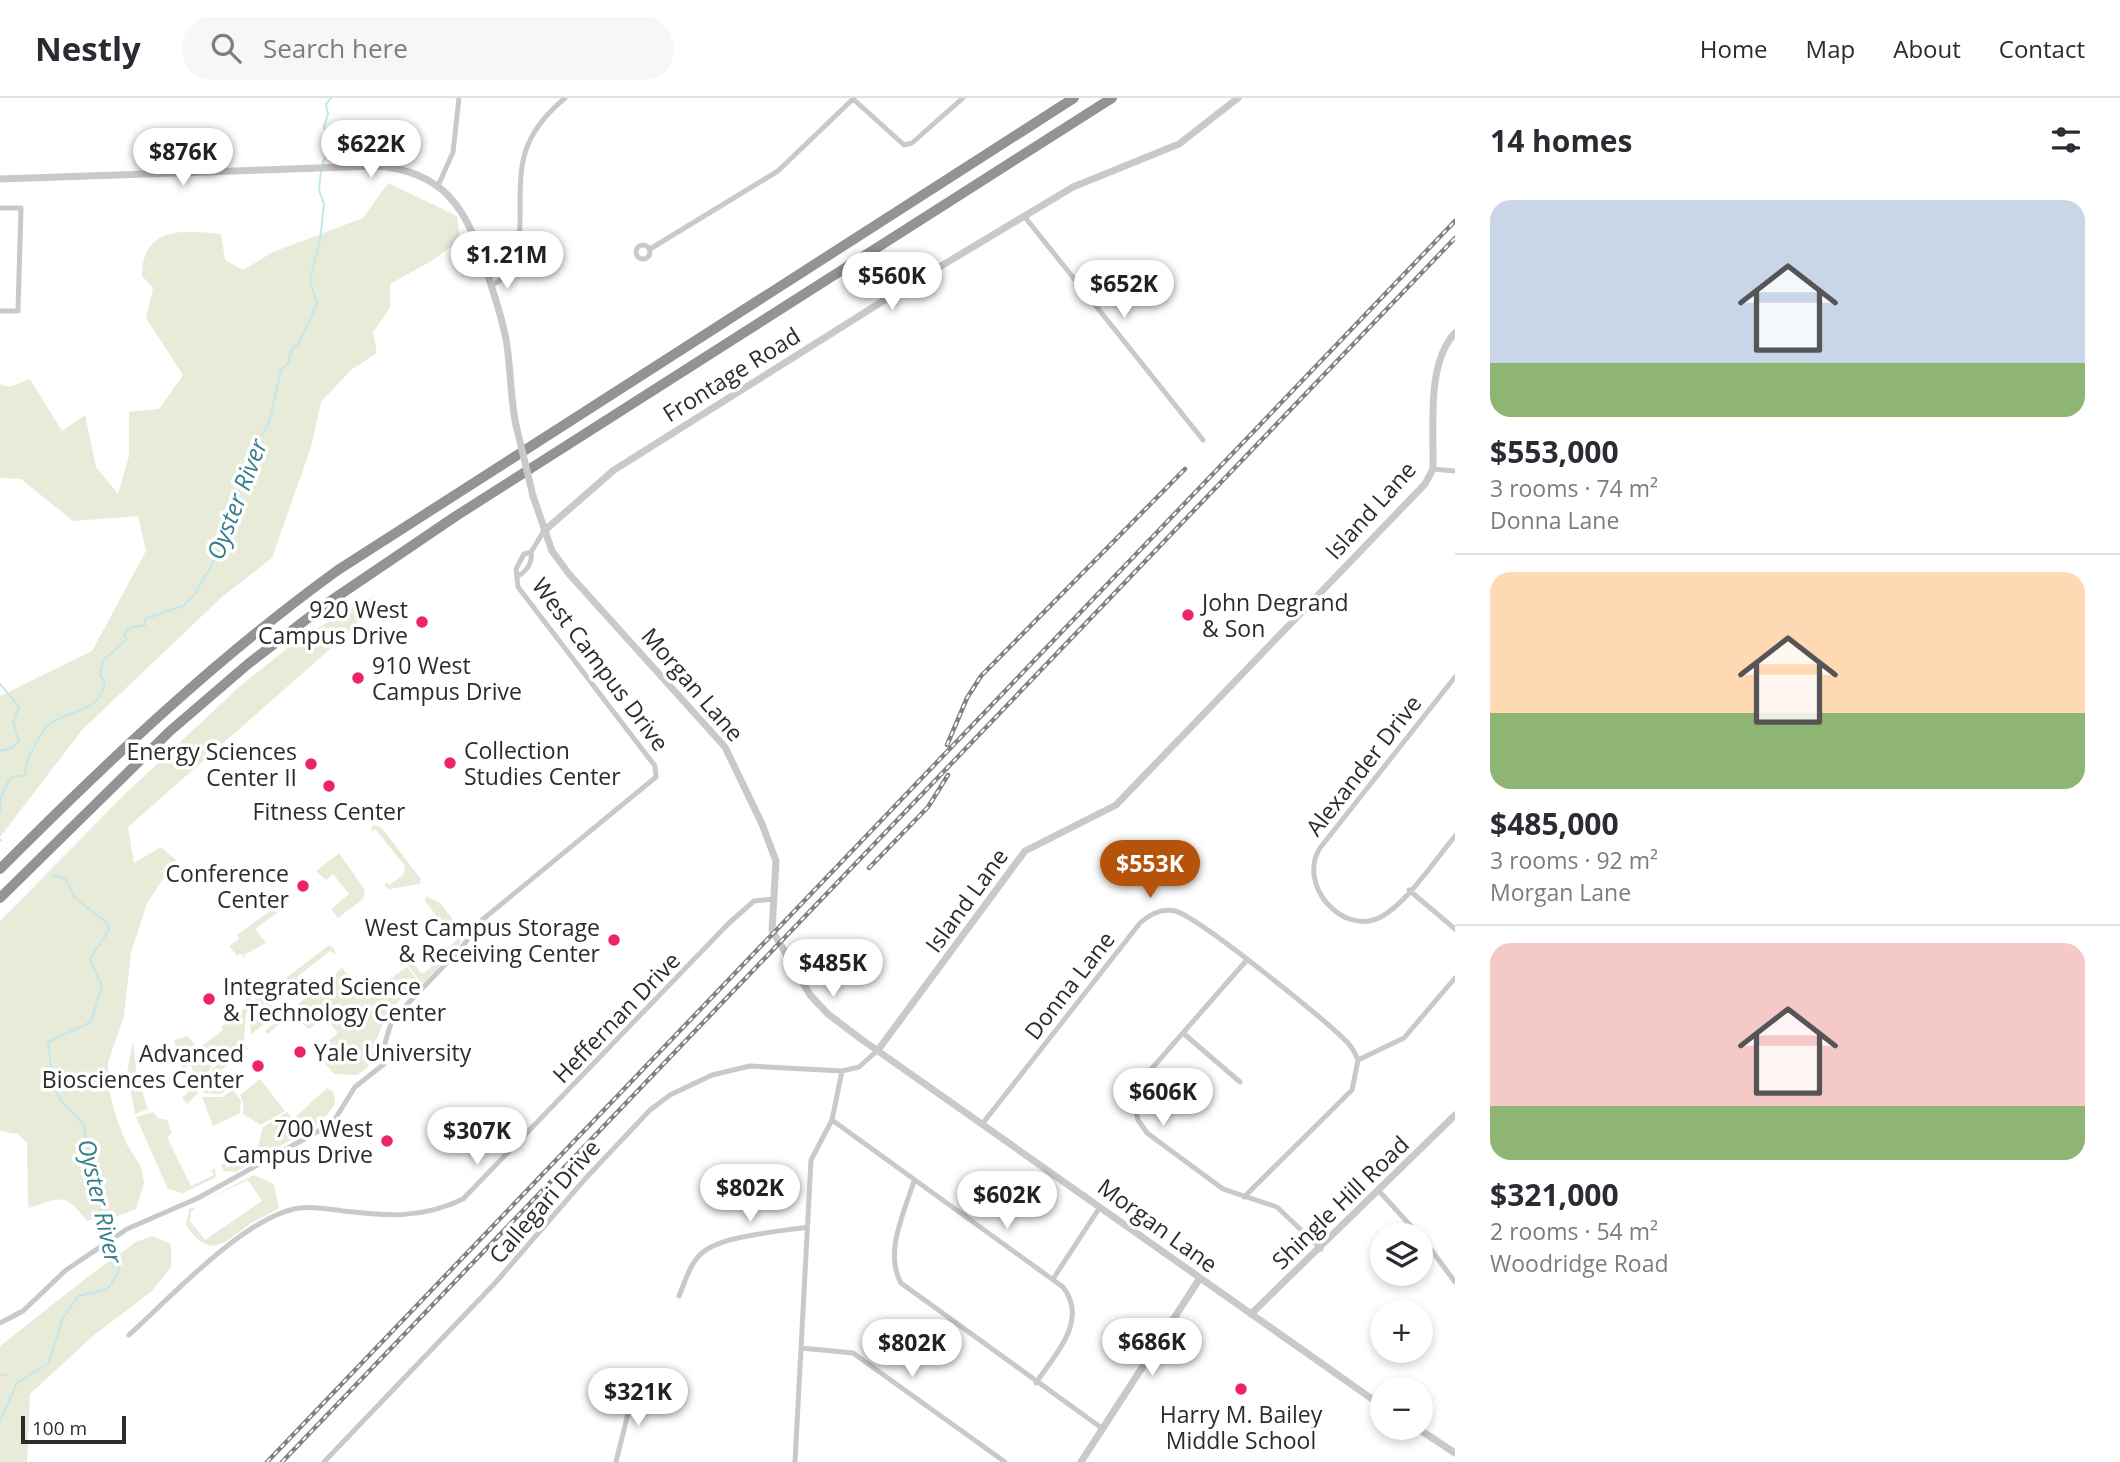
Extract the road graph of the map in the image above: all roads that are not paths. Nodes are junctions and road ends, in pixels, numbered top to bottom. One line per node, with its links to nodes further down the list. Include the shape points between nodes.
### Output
1 (458, 98): 9 (street, via 453,152)
2 (565, 98): 13 (street, via 530,135 523,157 517,262 509,275)
3 (963, 98): 7 (street, via 904,145)
4 (1074, 98): 24 (highway, via 338,570 179,695)
5 (1112, 98): 26 (highway, via 445,523 329,602 180,722)
6 (1238, 98): 11 (street, Frontage Road, via 1179,144 1091,178)
7 (852, 99): 12 (street, via 778,171)
8 (0, 179): 9 (street, via 396,167)
9 (438, 186): 13 (street, Morgan Lane, via 466,215)
10 (0, 208): 14 (street, via 21,208 18,311)
11 (1024, 216): 16 (street); 19 (street, Frontage Road, via 614,470)
12 (650, 249)
13 (491, 286): 19 (street, Morgan Lane, bridge, via 506,341 516,425)
14 (0, 311)
15 (1455, 333): 17 (street, Island Lane, via 1437,363)
16 (1203, 440)
17 (1433, 469): 18 (street); 32 (street, Island Lane, via 1425,484 1116,805 1025,851)
18 (1455, 471)
19 (544, 531): 20 (street, West Campus Drive); 27 (street, Morgan Lane, via 569,574 725,747 775,856)
20 (531, 552): 21 (street, West Campus Drive, via 526,570); 21 (street, West Campus Drive, via 517,565)
21 (518, 576): 52 (street, West Campus Drive, via 518,587 655,766 656,777 482,920 392,1020 384,1064 355,1087 330,1124 275,1158 121,1233 66,1270 25,1310)
22 (1455, 677): 25 (street, Alexander Drive, via 1314,858 1313,876 1321,896 1355,920 1384,915)
23 (1455, 836): 25 (street, Alexander Drive)
24 (0, 869)
25 (1409, 890): 28 (street)
26 (0, 898)
27 (774, 899): 32 (street, Morgan Lane, via 772,930 804,986 828,1014); 53 (street, Heffernan Drive, via 754,901 739,914 463,1199 444,1209 406,1216 320,1208 280,1213 210,1261)
28 (1455, 929)
29 (1246, 961): 31 (street); 33 (street, Donna Lane, via 1346,1041); 38 (street, Donna Lane, via 1186,915 1167,910 1147,916)
30 (1455, 978): 33 (street, via 1404,1038)
31 (1183, 1033): 35 (street); 41 (street, via 1138,1087 1134,1103 1138,1120 1147,1133 1223,1189)
32 (878, 1051): 34 (street, Island Lane, via 855,1069); 38 (street, Morgan Lane)
33 (1359, 1060): 41 (street, via 1352,1090)
34 (842, 1071): 37 (street); 61 (street, Callegari Drive, via 774,1066 732,1069 690,1083 660,1102)
35 (1240, 1083)
36 (1455, 1115): 40 (street, Shingle Hill Road)
37 (832, 1120): 39 (street); 44 (street, via 811,1160)
38 (983, 1123): 42 (street, Morgan Lane)
39 (914, 1181): 48 (street); 55 (street, via 893,1253 901,1283)
40 (1379, 1191): 43 (street); 45 (street, Shingle Hill Road)
41 (1244, 1197): 45 (street, via 1286,1213)
42 (1100, 1207): 47 (street, Morgan Lane); 48 (street)
43 (1409, 1223)
44 (807, 1227): 50 (street, via 722,1242 702,1252); 54 (street)
45 (1321, 1249): 51 (street, Shingle Hill Road)
46 (1433, 1252): 49 (street)
47 (1200, 1278): 51 (street, Morgan Lane); 58 (street)
48 (1053, 1279): 55 (street, via 1071,1300 1073,1320)
49 (1455, 1282)
50 (679, 1296)
51 (1251, 1314): 57 (street, Morgan Lane)
52 (0, 1323)
53 (129, 1335)
54 (801, 1348): 63 (street); 64 (street, via 853,1353)
55 (1036, 1383): 58 (street)
56 (645, 1385): 62 (street, via 632,1397)
57 (1370, 1398)
58 (1103, 1429): 65 (street)
59 (1433, 1438): 60 (street)
60 (1455, 1452)
61 (324, 1462)
62 (616, 1462)
63 (795, 1462)
64 (1005, 1462)
65 (1081, 1462)

